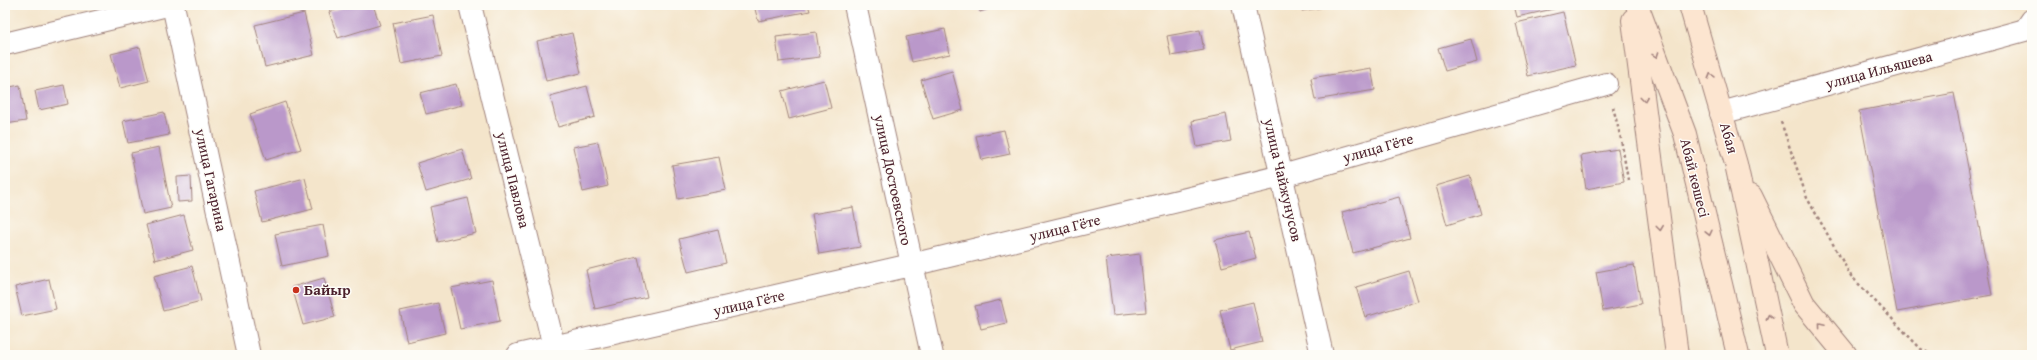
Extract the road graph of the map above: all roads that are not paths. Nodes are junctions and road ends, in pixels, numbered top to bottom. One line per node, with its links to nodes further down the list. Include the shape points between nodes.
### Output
1 (167, 5): 10 (street)
2 (173, 5): 17 (street, улица Гагарина)
3 (470, 5): 16 (street, улица Павлова)
4 (855, 5): 15 (street, улица Достоевского)
5 (1243, 5): 14 (street, улица Чайжунусов)
6 (1632, 5): 21 (main road, one-way to 21)
7 (1637, 5): 22 (main road, Абай көшесі, one-way to 22, via 1685,134)
8 (1690, 5): 12 (main road, one-way to 8)
9 (2032, 20): 12 (street, улица Ильяшева, via 2025,30)
10 (5, 44)
11 (1606, 84): 14 (street, улица Гёте)
12 (1721, 113): 13 (main road, Абая)
13 (1736, 164): 23 (main road, one-way to 13); 24 (main road, one-way to 13, via 1804,304)
14 (1282, 176): 15 (street, улица Гёте); 20 (street, улица Чайжунусов)
15 (912, 265): 16 (street, улица Гёте); 19 (street, улица Достоевского)
16 (556, 352): 18 (street, улица Гёте)
17 (248, 355)
18 (518, 355)
19 (932, 355)
20 (1322, 355)
21 (1677, 355)
22 (1738, 355)
23 (1778, 355)
24 (1846, 355)

